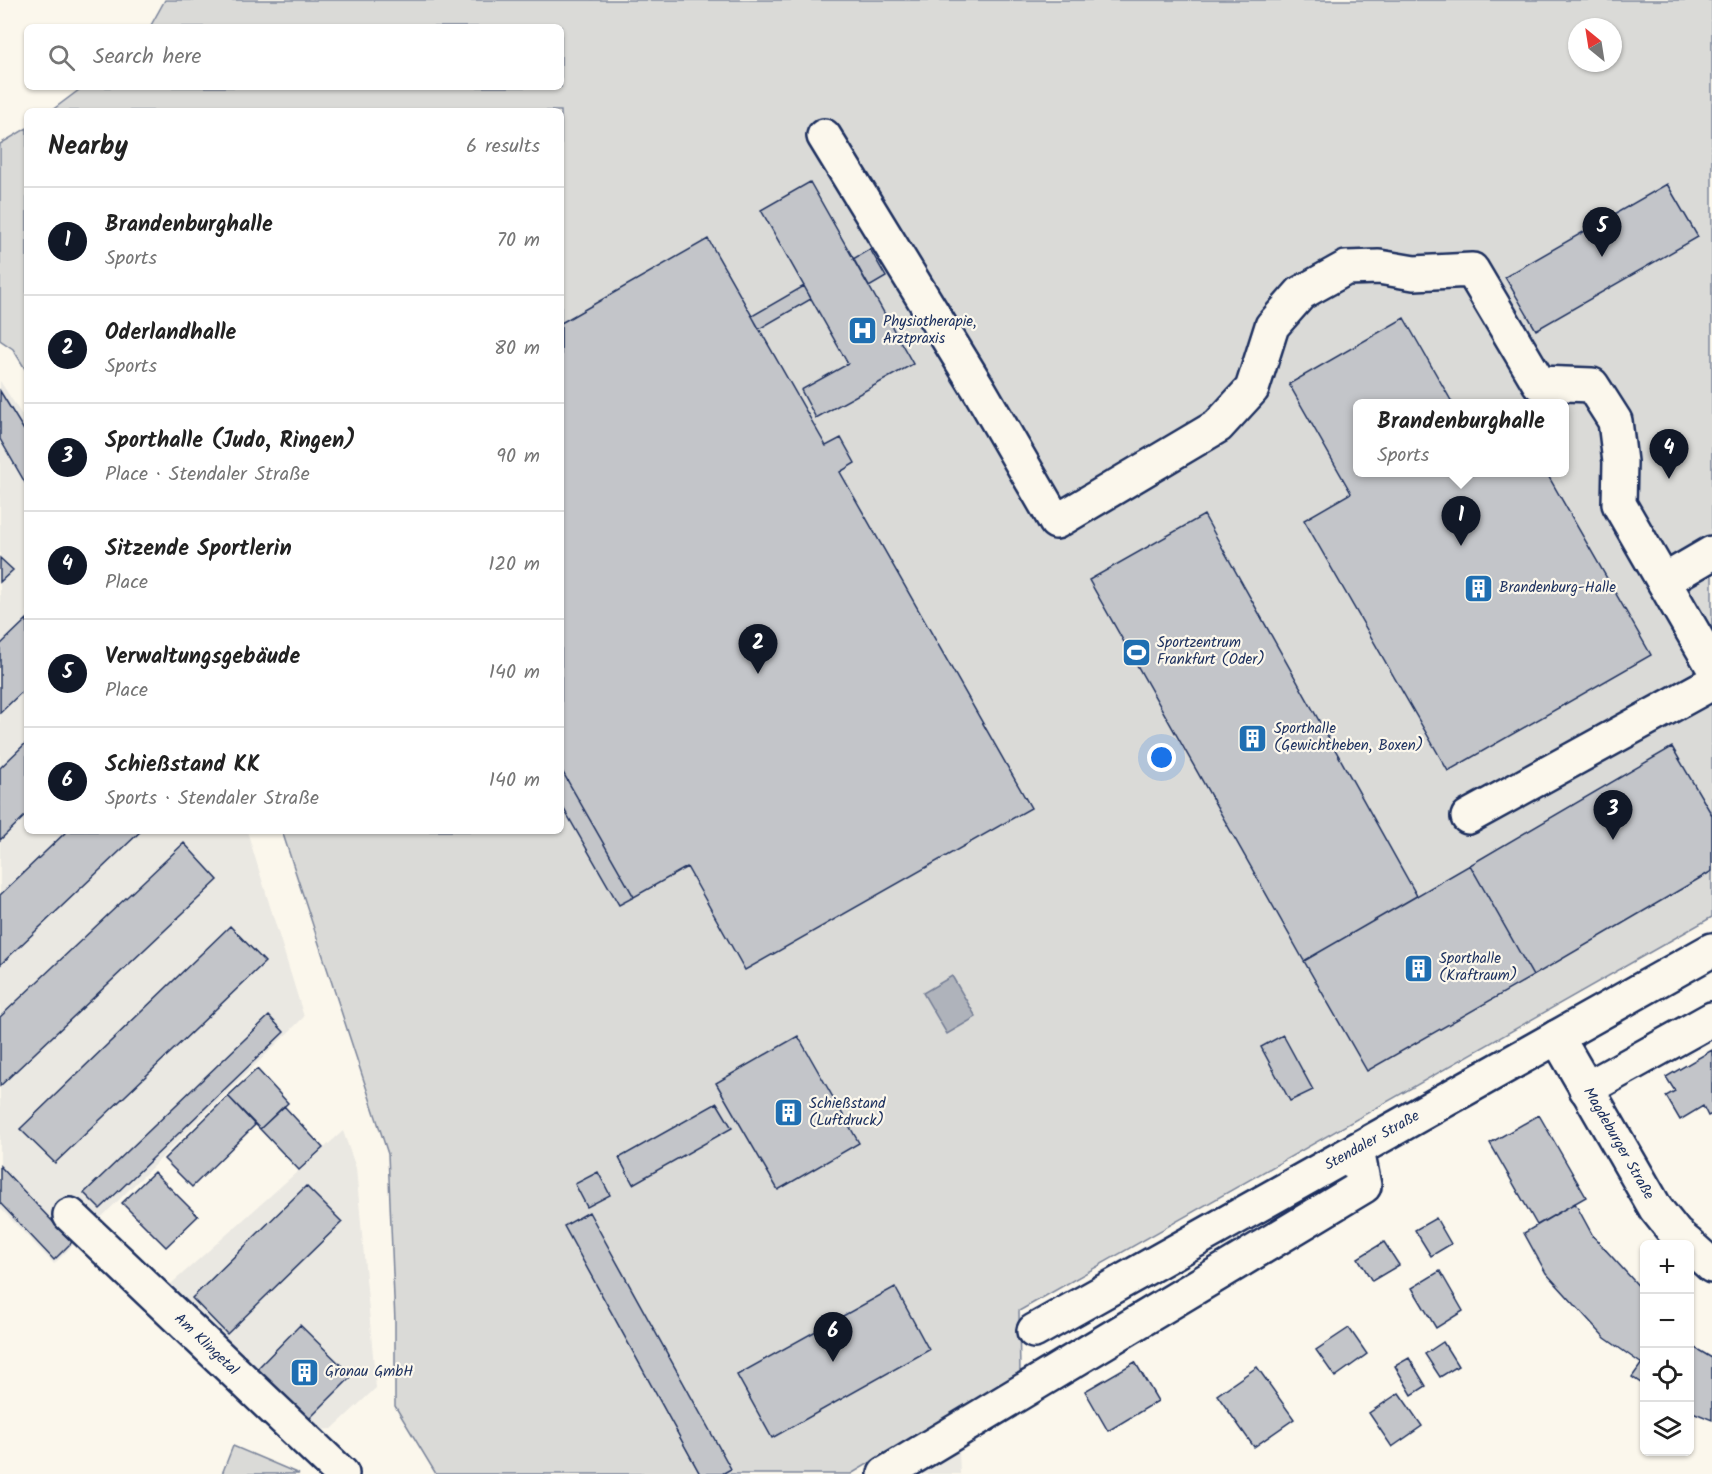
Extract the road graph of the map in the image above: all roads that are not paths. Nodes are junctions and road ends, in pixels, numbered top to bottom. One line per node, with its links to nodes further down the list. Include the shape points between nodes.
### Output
1 (824, 136): 3 (street, via 1056,522 1218,426 1252,389 1272,326 1301,293 1346,268 1378,267 1414,273 1472,270 1539,383 1592,385 1615,421 1620,462 1619,504)
2 (1712, 553): 3 (street)
3 (1664, 581): 4 (street)
4 (1712, 665)
5 (1712, 682): 6 (street)
6 (1468, 817)
7 (1712, 950): 9 (street, Stendaler Straße)
8 (1712, 1019): 10 (street)
9 (1557, 1037): 10 (street, Magdeburger Straße); 11 (street, Stendaler Straße)
10 (1586, 1089): 13 (street, Magdeburger Straße, via 1656,1209)
11 (1357, 1150): 16 (street, Stendaler Straße); 18 (street, via 1364,1185)
12 (70, 1215): 17 (street, Am Klingetal)
13 (1683, 1240)
14 (1694, 1250): 15 (street, Magdeburger Straße)
15 (1712, 1266)
16 (1034, 1331)
17 (342, 1474)
18 (885, 1474)

